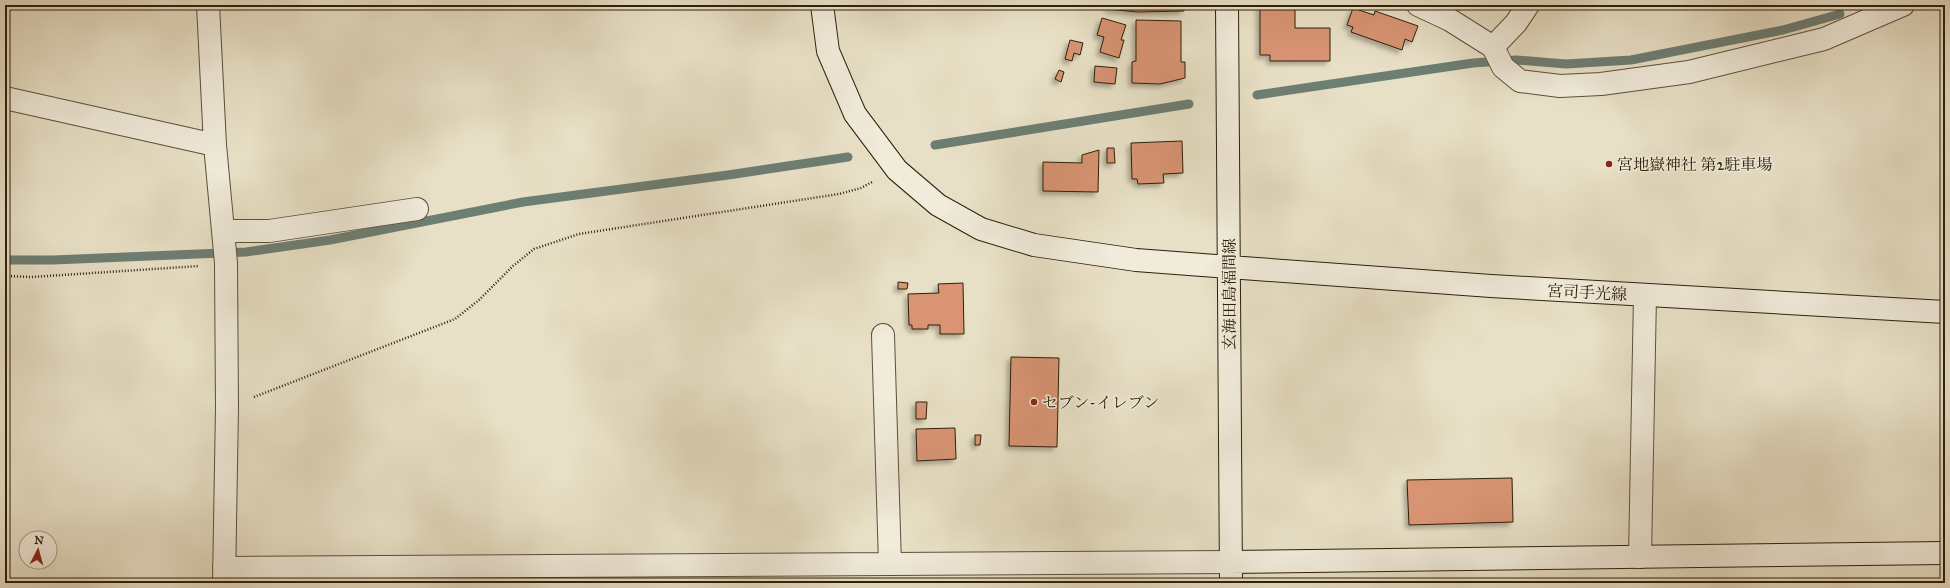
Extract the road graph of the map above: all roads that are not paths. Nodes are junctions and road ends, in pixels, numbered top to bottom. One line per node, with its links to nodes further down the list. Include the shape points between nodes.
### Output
1 (208, 5): 10 (street)
2 (822, 5): 13 (street, 宮司手光線, via 828,51 855,114 897,170 938,205 981,229 1034,245 1136,260)
3 (1227, 5): 13 (street, 玄海田島福間線)
4 (1418, 5): 8 (street, via 1450,20)
5 (1528, 5): 8 (street)
6 (1903, 5): 7 (street)
7 (1876, 10): 8 (street, via 1824,39 1689,72 1601,84 1560,86 1520,81)
8 (1498, 56)
9 (5, 98): 10 (street)
10 (214, 145): 12 (street)
11 (417, 210): 12 (street, via 268,231)
12 (223, 231): 21 (street, via 226,263 228,408)
13 (1229, 267): 14 (street, 宮司手光線); 20 (street, 玄海田島福間線)
14 (1645, 295): 15 (street, 宮司手光線); 18 (street)
15 (1945, 312)
16 (883, 335): 19 (street)
17 (1945, 552): 18 (street)
18 (1640, 557): 20 (street)
19 (890, 564): 20 (street); 21 (street)
20 (1231, 573)
21 (224, 575)

